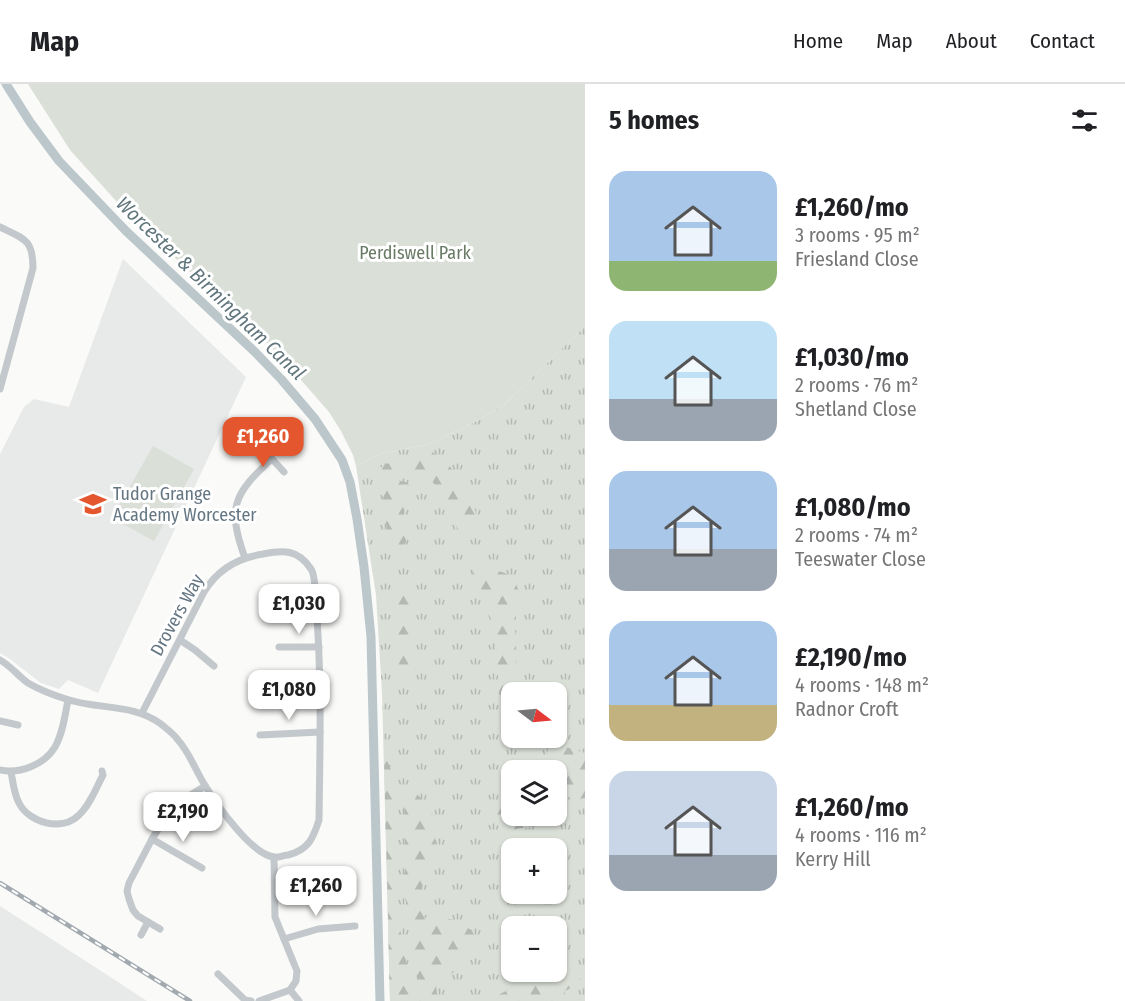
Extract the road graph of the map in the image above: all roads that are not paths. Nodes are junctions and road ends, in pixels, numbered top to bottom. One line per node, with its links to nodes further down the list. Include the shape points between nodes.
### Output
1 (0, 227): 2 (street, via 21,237 33,253 33,268)
2 (0, 389)
3 (263, 447): 4 (street)
4 (272, 459): 5 (street); 6 (street, via 248,482 237,505 237,536)
5 (284, 472)
6 (245, 558): 7 (street, Drovers Way, via 232,563 210,582); 9 (street, Drovers Way, via 283,550 305,561 313,571)
7 (180, 640): 11 (street); 13 (street, Drovers Way)
8 (279, 647): 9 (street)
9 (319, 647): 16 (street, Drovers Way)
10 (0, 660): 12 (street, via 28,682)
11 (214, 666)
12 (68, 700): 13 (street); 20 (street, via 58,741 50,754 32,766)
13 (142, 713): 21 (street, via 179,740)
14 (0, 721): 15 (street)
15 (18, 725)
16 (320, 732): 17 (street); 23 (street, Drovers Way, via 320,820 304,848)
17 (260, 735)
18 (0, 770): 20 (street)
19 (102, 771): 20 (street, via 78,816 57,824 40,822 24,810)
20 (11, 772)
21 (205, 786): 22 (street, via 173,806); 23 (street, via 256,850)
22 (152, 839): 24 (street); 25 (street, via 127,891 133,910)
23 (274, 858): 29 (street, via 275,917)
24 (202, 868)
25 (148, 922): 27 (street); 28 (street)
26 (354, 926): 29 (street, via 318,929)
27 (160, 929)
28 (141, 935)
29 (284, 939): 31 (street, via 297,971)
30 (218, 974): 32 (street, via 245,1000)
31 (290, 990): 33 (street); 34 (street)
32 (251, 1001)
33 (259, 1001)
34 (299, 1001)

